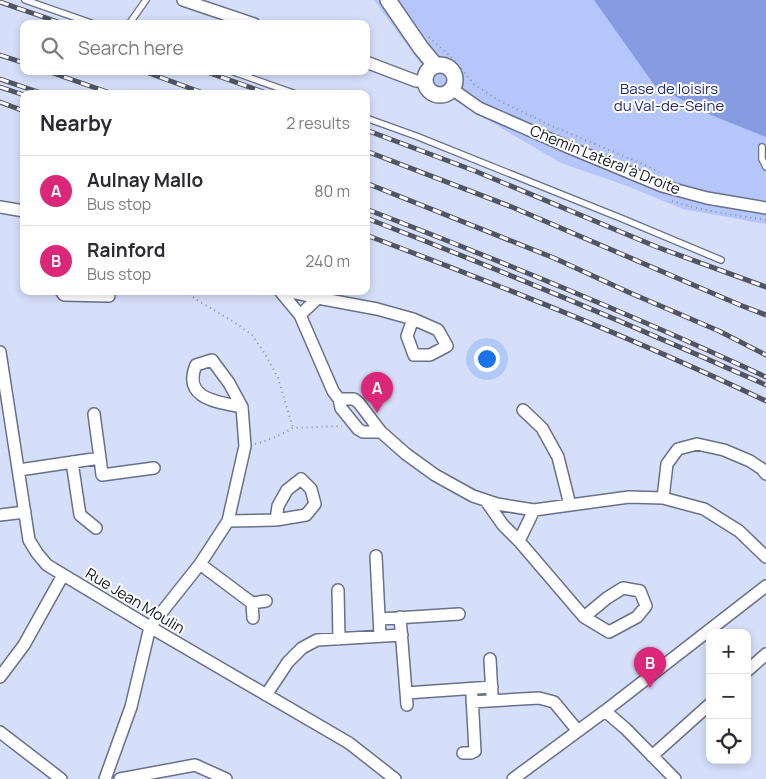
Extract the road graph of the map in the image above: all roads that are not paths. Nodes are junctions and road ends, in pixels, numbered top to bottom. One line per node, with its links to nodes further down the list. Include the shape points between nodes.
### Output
1 (25, 0): 5 (lane)
2 (146, 0): 6 (lane)
3 (183, 0): 7 (street)
4 (388, 0): 9 (street)
5 (82, 20)
6 (133, 20)
7 (242, 20)
8 (370, 64): 11 (street)
9 (435, 65): 11 (street, via 427,71); 12 (street, via 454,66)
10 (242, 75): 13 (lane)
11 (424, 81): 12 (street, via 428,90 436,94 446,94)
12 (452, 89): 18 (street, Chemin Latéral à Droite, via 479,108 662,186)
13 (285, 90)
14 (370, 119): 20 (lane)
15 (762, 147): 16 (lane)
16 (766, 167)
17 (0, 206): 19 (street)
18 (766, 208)
19 (20, 210)
20 (721, 260)
21 (64, 295): 24 (street)
22 (283, 295): 26 (street)
23 (304, 295): 25 (street)
24 (109, 296)
25 (318, 298): 26 (street); 27 (street)
26 (300, 315): 29 (street, via 333,391)
27 (413, 319)
28 (0, 352): 30 (street, Rue Jean Moulin)
29 (340, 399): 34 (street, via 354,399 359,403); 34 (street, via 341,408 358,429)
30 (5, 407): 38 (street, Rue Jean Moulin)
31 (242, 407): 31 (street, via 212,360 196,365 192,374 194,386 202,397); 47 (street, via 245,446)
32 (524, 410): 42 (street, via 542,428 558,457)
33 (94, 414): 35 (street)
34 (381, 432): 41 (street, via 435,475)
35 (100, 458): 36 (street); 37 (street, via 102,475)
36 (72, 462): 38 (street); 48 (street, via 80,515)
37 (154, 468)
38 (19, 470): 44 (street, Rue Jean Moulin)
39 (766, 474): 40 (street, via 750,461 724,450 697,444 678,448 667,464)
40 (663, 498): 42 (street, via 629,497); 51 (street, via 704,509 739,530)
41 (486, 500): 43 (street); 49 (street)
42 (570, 505): 43 (street)
43 (534, 510): 49 (street)
44 (25, 512): 45 (street); 53 (street, Rue Jean Moulin, via 29,540 47,565)
45 (0, 515)
46 (276, 520): 47 (street)
47 (228, 521): 52 (street)
48 (96, 528)
49 (519, 541): 61 (street)
50 (376, 556): 62 (street)
51 (766, 557)
52 (200, 564): 57 (street); 63 (street)
53 (63, 575): 63 (street, Rue Jean Moulin); 70 (street, via 24,645)
54 (766, 586): 77 (street)
55 (338, 590): 66 (street)
56 (266, 601): 57 (street)
57 (252, 603): 60 (street)
58 (460, 614): 59 (street)
59 (400, 617): 62 (street); 64 (street)
60 (253, 618)
61 (584, 618): 61 (street, via 609,632 637,617 646,606 640,591 623,588)
62 (380, 619): 65 (street)
63 (150, 627): 73 (street, Rue Jean Moulin); 83 (street, via 131,707)
64 (402, 635): 65 (street); 72 (street, via 406,699)
65 (380, 636): 66 (street)
66 (340, 639): 73 (street, via 317,640 302,648 288,662)
67 (766, 654): 69 (street)
68 (490, 659): 71 (street)
69 (751, 667)
70 (0, 677)
71 (492, 688): 72 (street); 74 (street)
72 (472, 689): 75 (street)
73 (266, 695): 86 (street, Rue Jean Moulin, via 349,743)
74 (493, 701): 75 (street); 78 (street, via 538,698 554,702)
75 (472, 702): 80 (street, via 475,751)
76 (706, 708): 81 (street)
77 (605, 711): 78 (street); 81 (street)
78 (578, 731): 87 (street)
79 (0, 732): 82 (street)
80 (463, 753)
81 (652, 756): 88 (street)
82 (61, 779)
83 (105, 779)
84 (120, 779): 85 (street, via 195,765)
85 (226, 779)
86 (396, 779)
87 (513, 779)
88 (675, 779)

